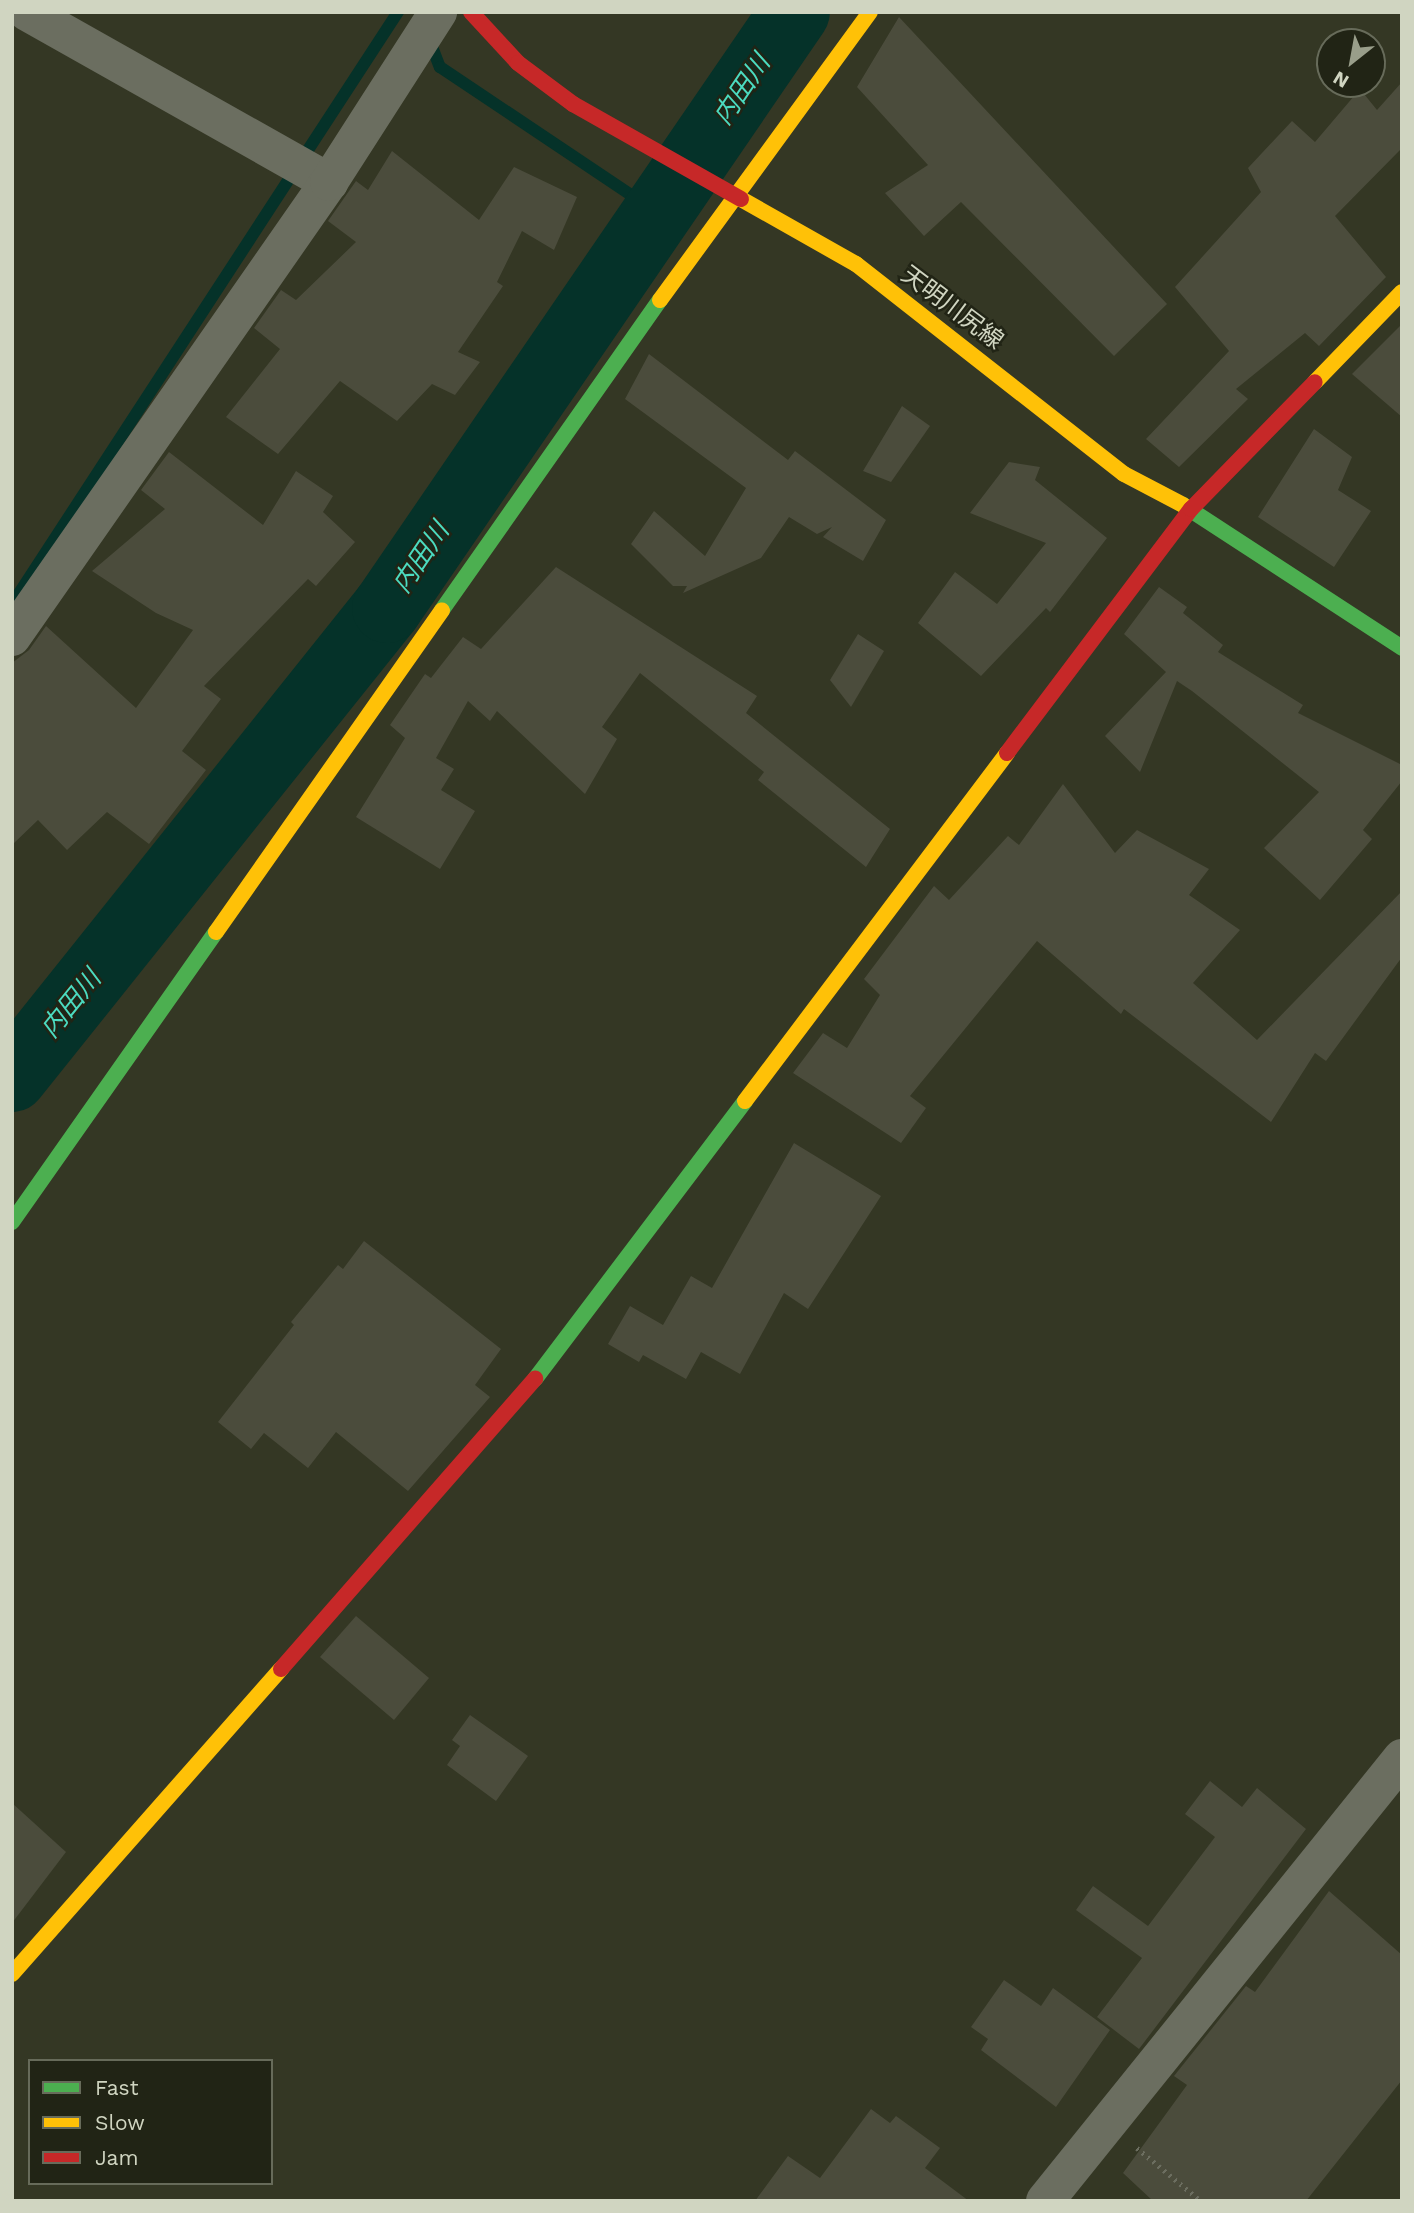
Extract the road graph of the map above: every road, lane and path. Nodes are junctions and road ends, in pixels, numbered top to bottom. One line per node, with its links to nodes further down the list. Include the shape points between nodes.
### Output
1 (27, 12): 5 (street)
2 (438, 12): 5 (street)
3 (471, 12): 6 (street, 天明川尻線, via 518,63 573,104)
4 (870, 12): 6 (street)
5 (329, 182): 9 (street)
6 (726, 191): 8 (street, 天明川尻線, via 856,264 1124,474); 11 (street)
7 (1402, 292): 8 (street)
8 (1191, 509): 10 (street, 天明川尻線); 13 (street, via 532,1383)
9 (12, 637)
10 (1402, 648)
11 (12, 1222)
12 (1402, 1758): 14 (street)
13 (12, 1974)
14 (1108, 2125): 15 (street); 16 (path)
15 (1045, 2201)
16 (1201, 2201)

